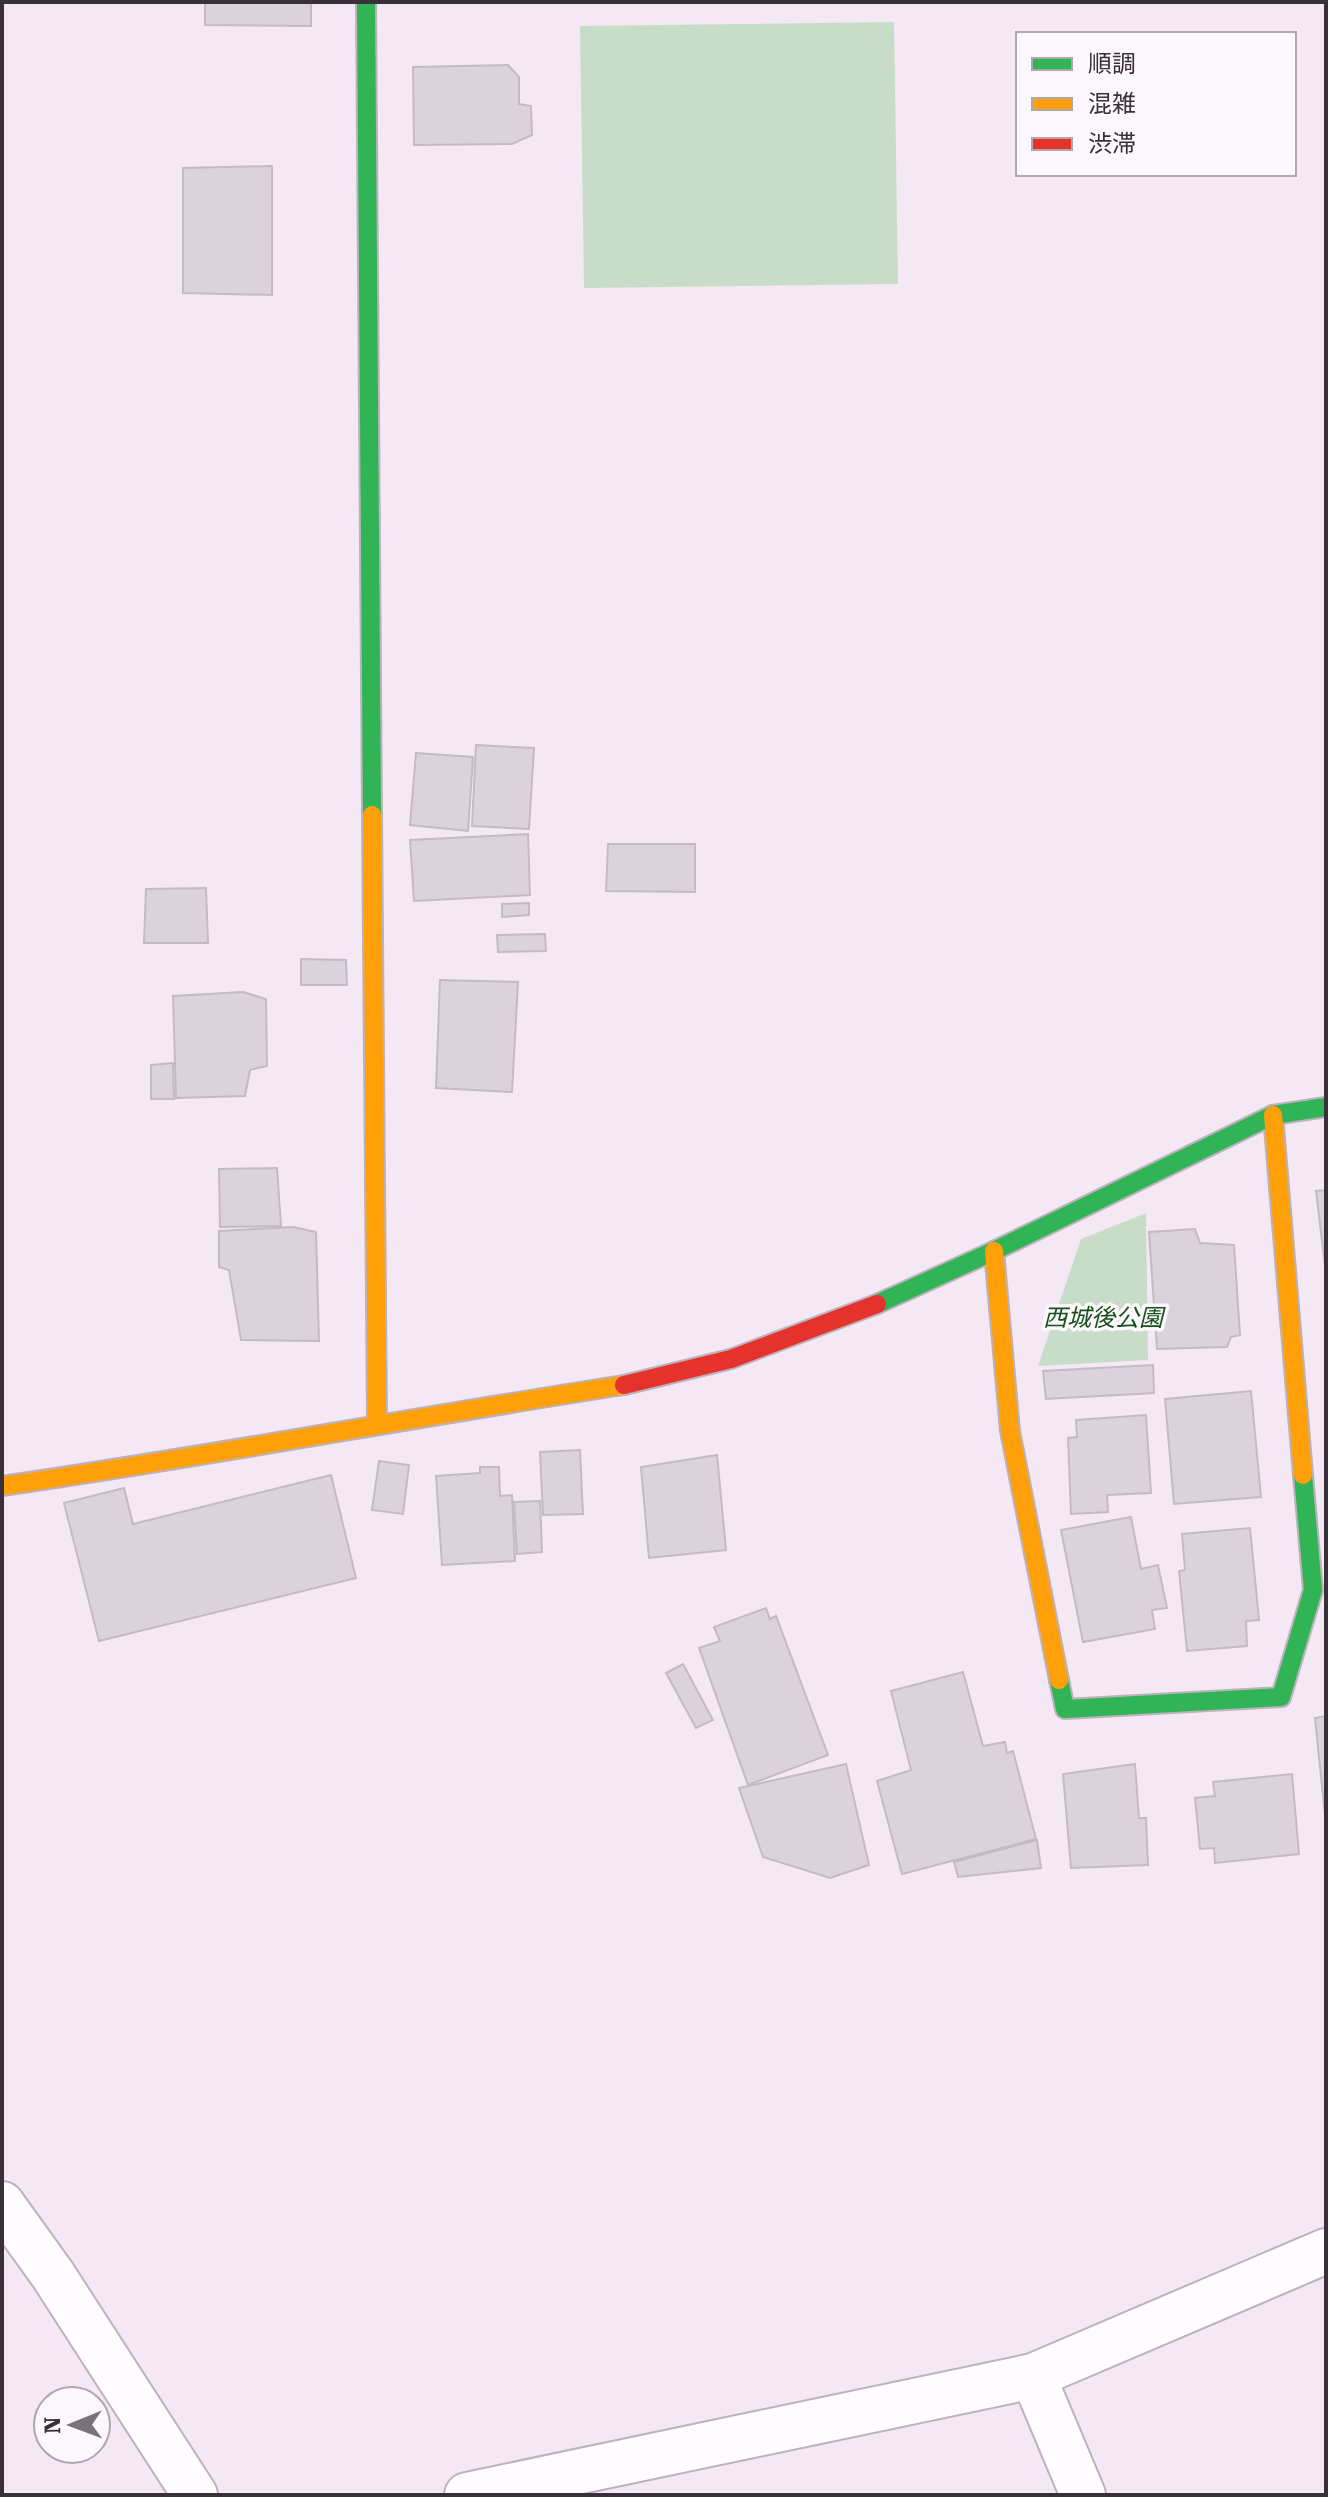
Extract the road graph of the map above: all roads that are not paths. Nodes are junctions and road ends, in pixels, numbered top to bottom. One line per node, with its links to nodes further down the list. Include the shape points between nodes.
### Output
1 (366, 2): 5 (street)
2 (1326, 1107): 3 (street)
3 (1273, 1115): 4 (street); 4 (street, via 1313,1590 1281,1697 1065,1709 1010,1431)
4 (994, 1251): 5 (street, via 798,1335 661,1379)
5 (377, 1423): 6 (street, via 203,1457)
6 (2, 1486)
7 (2, 2204): 10 (street)
8 (1326, 2251): 9 (street)
9 (1033, 2376): 11 (street); 12 (street)
10 (195, 2495)
11 (467, 2495)
12 (1083, 2495)

